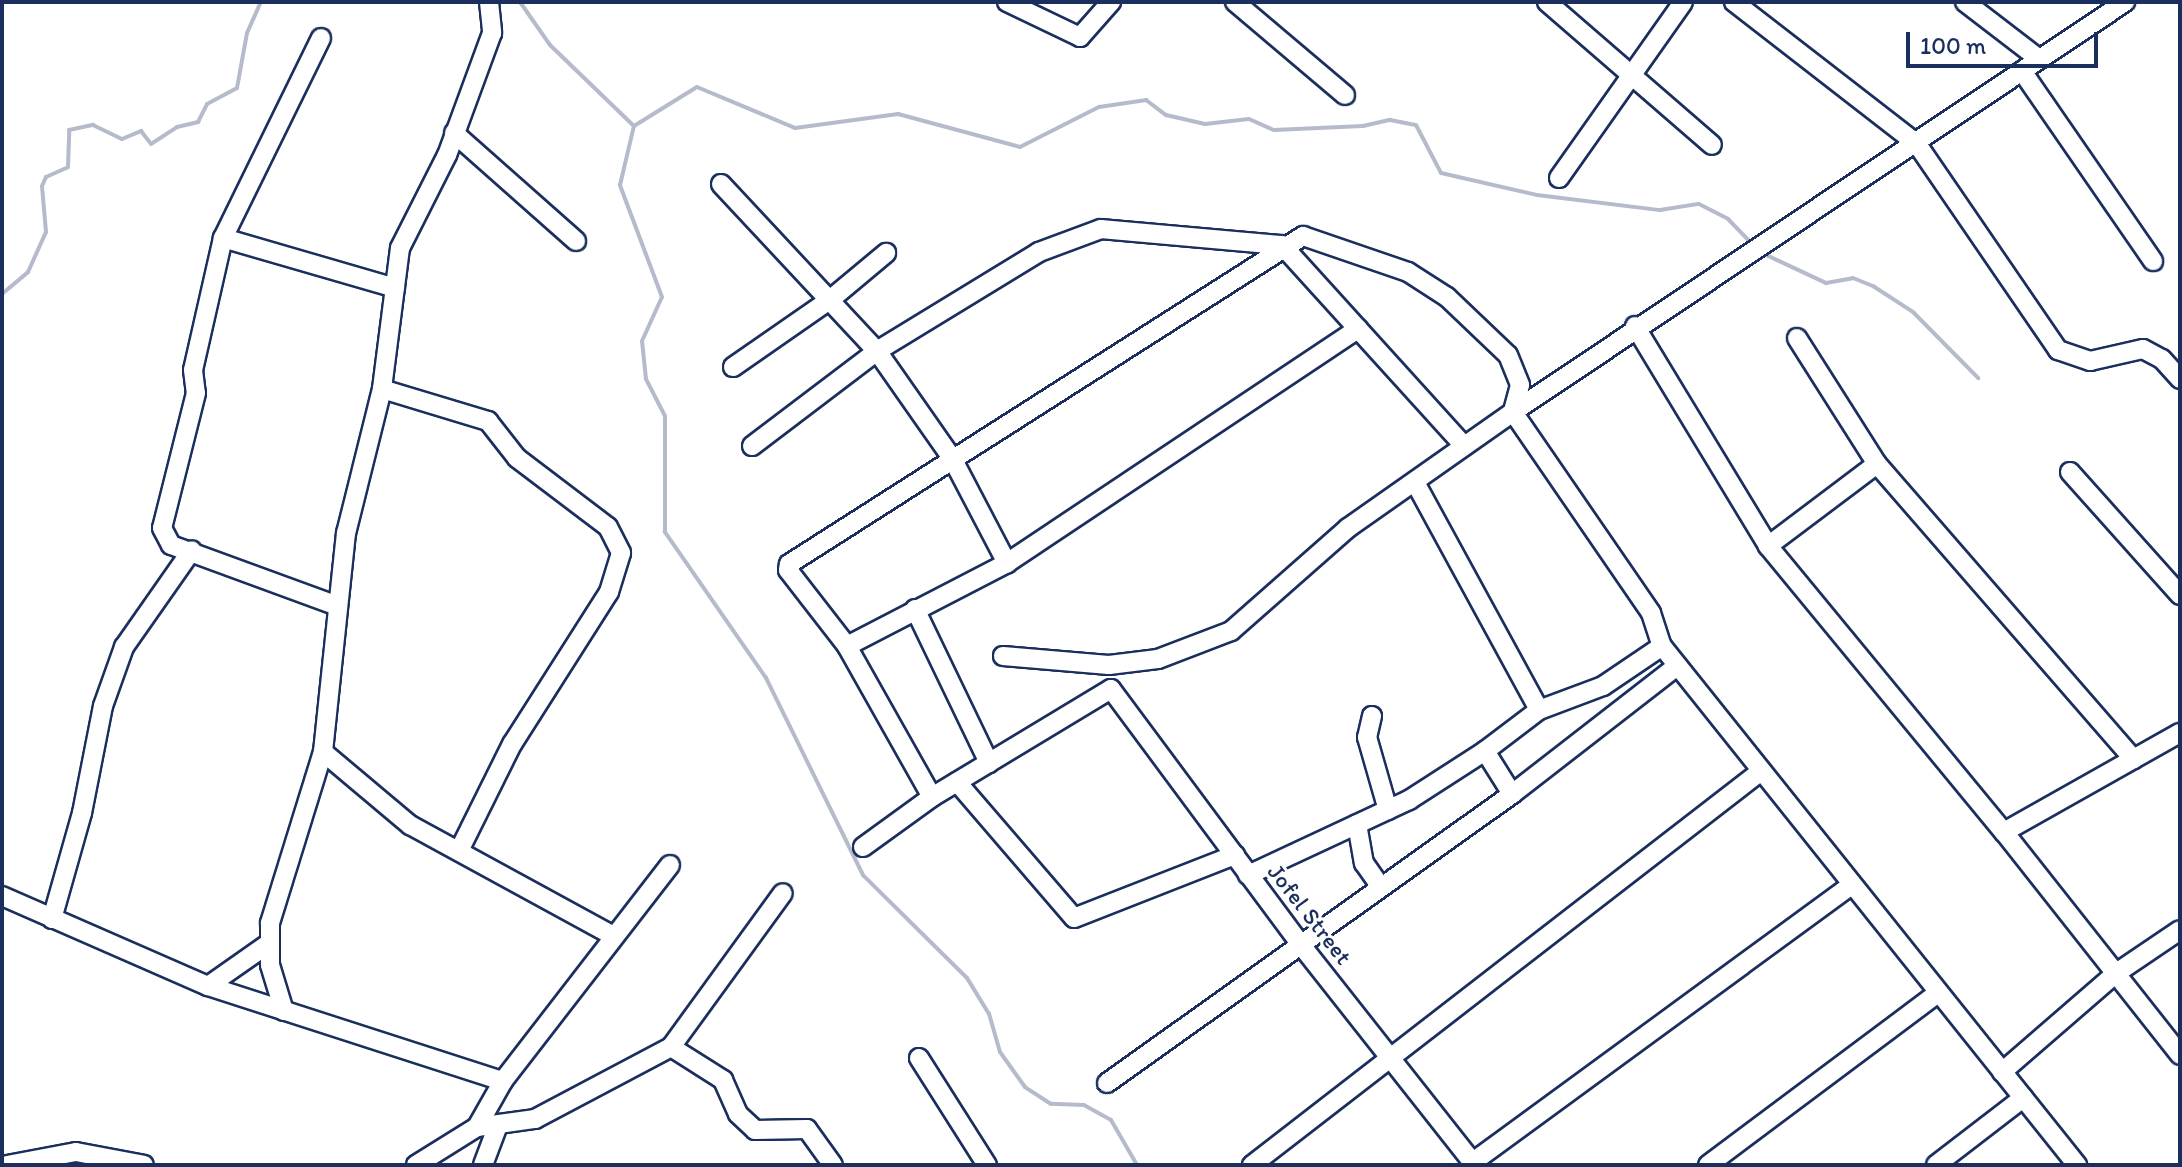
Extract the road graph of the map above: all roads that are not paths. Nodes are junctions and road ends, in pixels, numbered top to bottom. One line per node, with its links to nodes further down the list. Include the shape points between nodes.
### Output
1 (489, 2): 15 (street, via 492,33)
2 (1007, 2): 3 (street, via 1080,37)
3 (1111, 2)
4 (1235, 2): 14 (street)
5 (1547, 2): 13 (street)
6 (1683, 2): 13 (street)
7 (1734, 2): 16 (street)
8 (1965, 2): 11 (street)
9 (2125, 2): 11 (street)
10 (321, 38): 20 (street)
11 (2039, 59): 12 (street)
12 (2022, 71): 16 (street); 24 (street)
13 (1630, 77): 17 (street); 18 (street)
14 (1345, 95)
15 (454, 133): 21 (street); 25 (street, via 400,248)
16 (1917, 144): 27 (street); 32 (street, via 2058,350 2090,361 2143,349 2162,359)
17 (1712, 145)
18 (1559, 178)
19 (721, 184): 26 (street)
20 (223, 238): 25 (street); 42 (street, via 193,370 196,393 162,528 171,545)
21 (576, 241)
22 (1282, 245): 28 (street); 30 (street, via 1101,229 1039,252); 34 (street, via 1303,236 1408,272 1447,297 1508,355 1520,385); 37 (street)
23 (886, 253): 26 (street)
24 (2153, 261)
25 (395, 288): 33 (street)
26 (831, 299): 30 (street); 31 (street)
27 (1635, 326): 34 (street); 41 (street)
28 (1358, 329): 36 (street); 43 (street)
29 (1797, 338): 38 (street)
30 (877, 351): 35 (street); 37 (street)
31 (733, 367)
32 (2180, 379)
33 (382, 389): 45 (street, via 346,533); 66 (street, via 488,421 517,458 619,541 618,567 609,592 512,744)
34 (1513, 412): 36 (street); 48 (street, via 1651,613)
35 (752, 446)
36 (1464, 446): 40 (street)
37 (952, 458): 43 (street); 47 (street, via 789,564 788,570)
38 (1877, 464): 41 (street); 56 (street)
39 (2070, 472): 44 (street)
40 (1416, 484): 49 (street, via 1338,536 1243,623 1200,644 1158,659 1109,665); 51 (street)
41 (1768, 546): 64 (street)
42 (192, 550): 45 (street); 74 (street, via 124,647 103,706 82,813)
43 (1007, 563): 46 (street)
44 (2180, 595)
45 (335, 605): 55 (street)
46 (915, 609): 47 (street); 57 (street)
47 (847, 646): 61 (street)
48 (1662, 646): 50 (street); 51 (street, via 1603,686)
49 (1003, 656)
50 (1677, 666): 58 (street); 60 (street)
51 (1539, 710): 54 (street)
52 (1372, 716): 62 (street, via 1367,737)
53 (2180, 733): 56 (street)
54 (1485, 751): 60 (street); 62 (street)
55 (323, 752): 66 (street, via 410,825); 77 (street)
56 (2133, 759): 64 (street)
57 (989, 763): 59 (street); 67 (street, Jofel Street, via 1111,689)
58 (1761, 771): 70 (street); 84 (street)
59 (957, 782): 61 (street); 67 (street, via 1074,918)
60 (1512, 794): 71 (street)
61 (932, 797): 65 (street)
62 (1388, 810): 63 (street)
63 (1357, 824): 69 (street); 71 (street, via 1364,863)
64 (2004, 832): 79 (street)
65 (863, 847)
66 (459, 851): 76 (street)
67 (1235, 855): 69 (street, Jofel Street)
68 (670, 865): 76 (street)
69 (1248, 875): 78 (street, Jofel Street)
70 (1851, 885): 81 (street); 94 (street)
71 (1380, 886): 78 (street)
72 (783, 893): 83 (street)
73 (2, 896): 74 (street)
74 (52, 919): 80 (street)
75 (2180, 930): 79 (street)
76 (614, 936): 88 (street)
77 (268, 944): 80 (street); 82 (street)
78 (1301, 945): 84 (street, Jofel Street); 89 (street)
79 (2115, 974): 85 (street); 87 (street)
80 (208, 986): 82 (street)
81 (1938, 993): 87 (street); 101 (street)
82 (284, 1011): 88 (street)
83 (671, 1047): 91 (street, via 535,1119); 98 (street, via 723,1080 738,1114 755,1130 807,1129)
84 (1392, 1054): 94 (street, Jofel Street); 100 (street)
85 (2180, 1055)
86 (919, 1058): 99 (street)
87 (2002, 1072): 90 (street)
88 (503, 1081): 92 (street)
89 (1107, 1083)
90 (2023, 1098): 102 (street); 103 (street)
91 (498, 1125): 92 (street); 97 (street)
92 (477, 1127): 93 (street)
93 (425, 1163)
94 (1474, 1164)
95 (7, 1165): 96 (street, via 76,1152)
96 (144, 1165)
97 (483, 1165)
98 (833, 1165)
99 (987, 1165)
100 (1252, 1165)
101 (1708, 1165)
102 (1936, 1165)
103 (2077, 1165)

